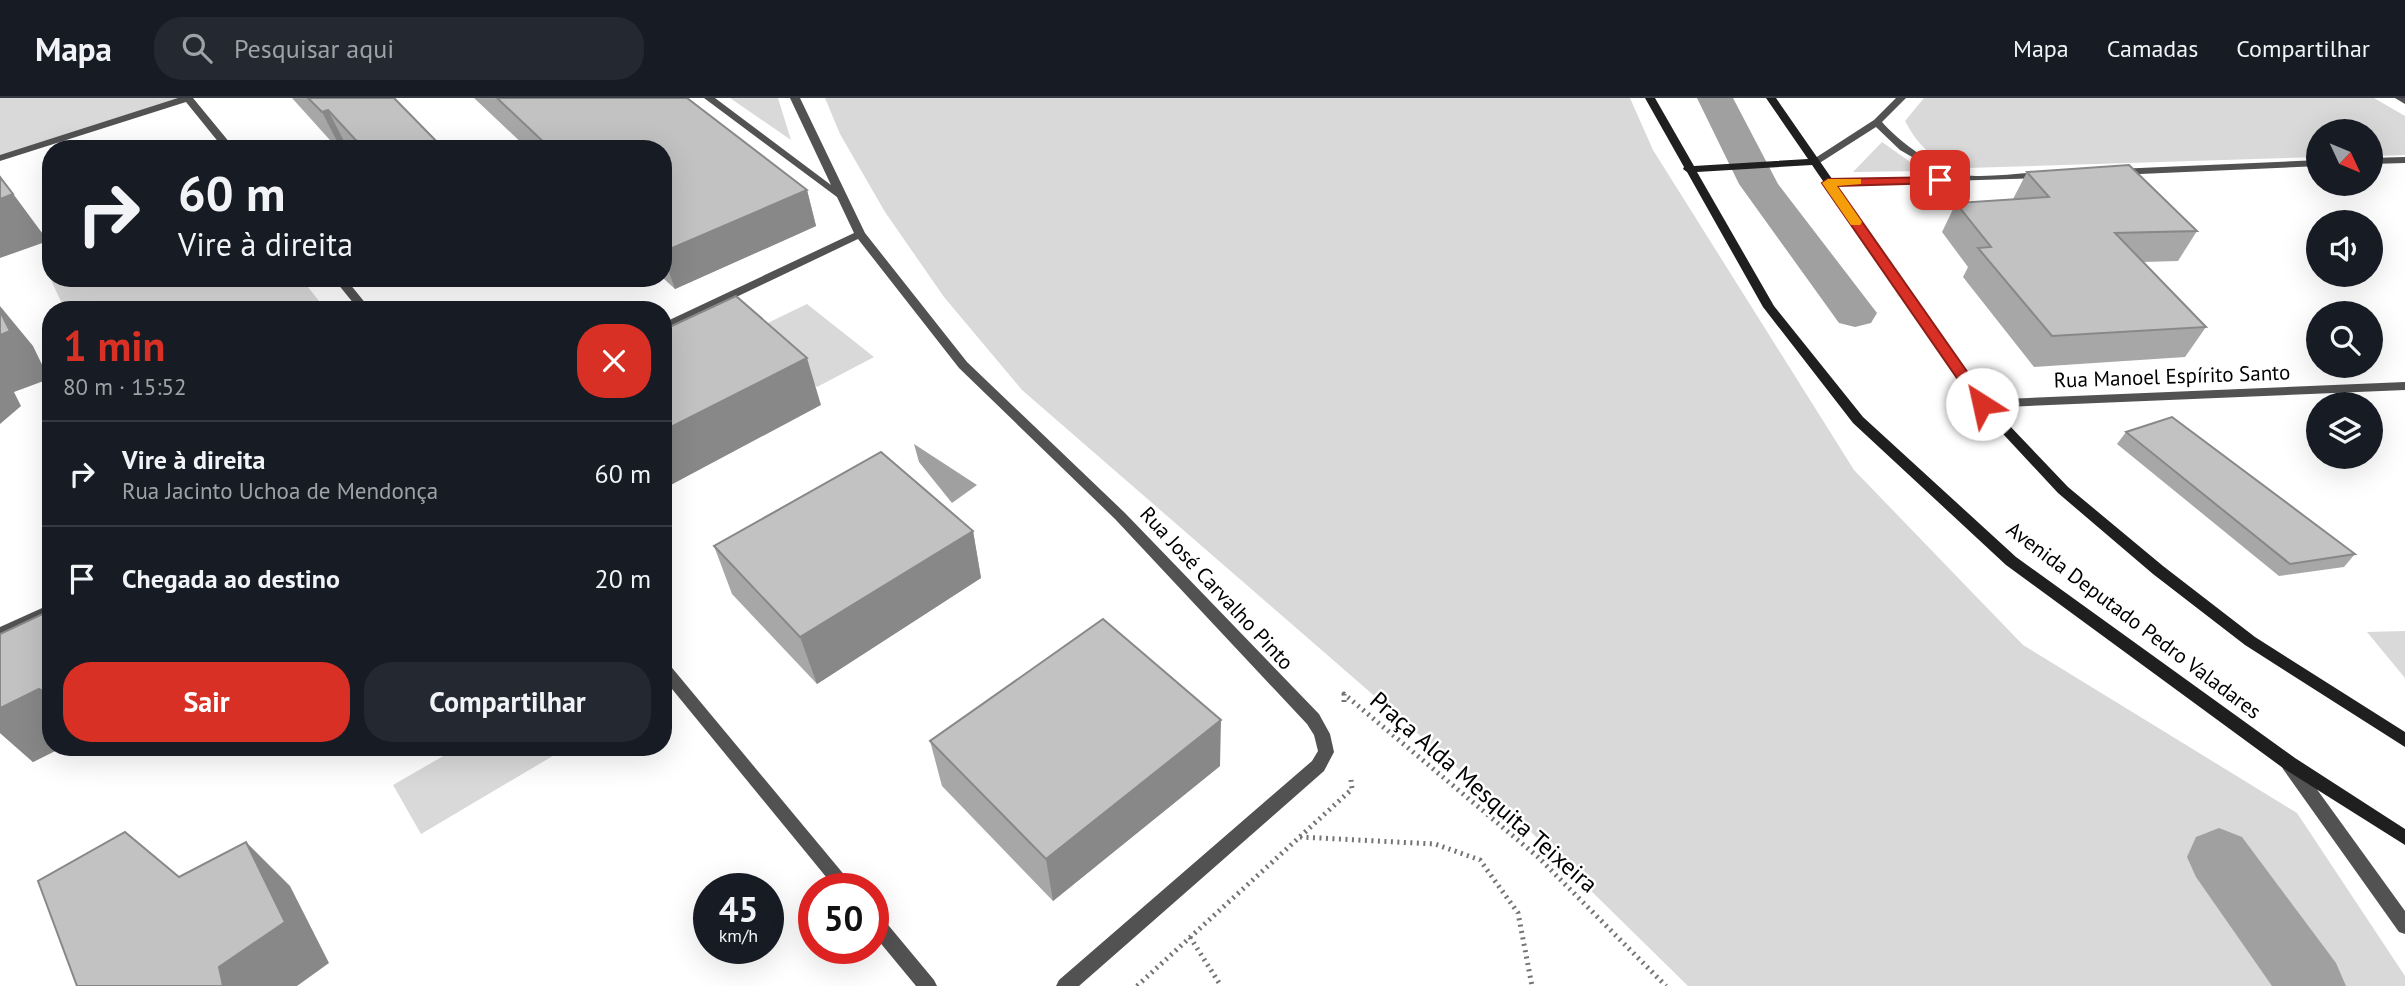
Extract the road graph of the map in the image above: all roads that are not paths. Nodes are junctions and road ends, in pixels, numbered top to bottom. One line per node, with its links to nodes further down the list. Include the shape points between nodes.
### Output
1 (188, 98): 10 (street); 11 (street)
2 (709, 98): 23 (street, Rua José Carvalho Pinto)
3 (795, 98): 23 (street, Rua José Carvalho Pinto)
4 (1650, 98): 18 (main road, Avenida Deputado Pedro Valadares)
5 (1771, 98): 16 (main road)
6 (1901, 98): 9 (street)
7 (2400, 98): 8 (street)
8 (2405, 101)
9 (1877, 122): 16 (street); 21 (street, via 1907,151)
10 (56, 140)
11 (223, 140)
12 (42, 145): 13 (street)
13 (0, 158)
14 (2405, 160): 15 (street)
15 (2384, 161)
16 (1814, 162): 18 (main road); 22 (main road)
17 (2306, 164): 19 (street)
18 (1688, 169): 34 (main road, Avenida Deputado Pedro Valadares, via 1769,307 1858,420 2011,561)
19 (2099, 173)
20 (2058, 175): 21 (street)
21 (1962, 179): 22 (street)
22 (1828, 183): 29 (main road)
23 (839, 195): 24 (street, Rua José Carvalho Pinto)
24 (860, 234): 27 (street); 40 (street, Rua José Carvalho Pinto, via 963,365 1120,516 1322,734 1326,752 1318,766)
25 (346, 287): 26 (street)
26 (358, 301)
27 (672, 324)
28 (2405, 386): 29 (street, Rua Manoel Espírito Santo)
29 (1982, 404): 33 (main road, via 2063,490 2158,570 2250,641)
30 (42, 614): 31 (street)
31 (0, 634)
32 (672, 678): 36 (street)
33 (2405, 740)
34 (2289, 763): 35 (main road, Avenida Deputado Pedro Valadares); 37 (street)
35 (2405, 838)
36 (834, 873)
37 (2405, 926)
38 (889, 939): 39 (street)
39 (928, 986)
40 (1065, 986)

